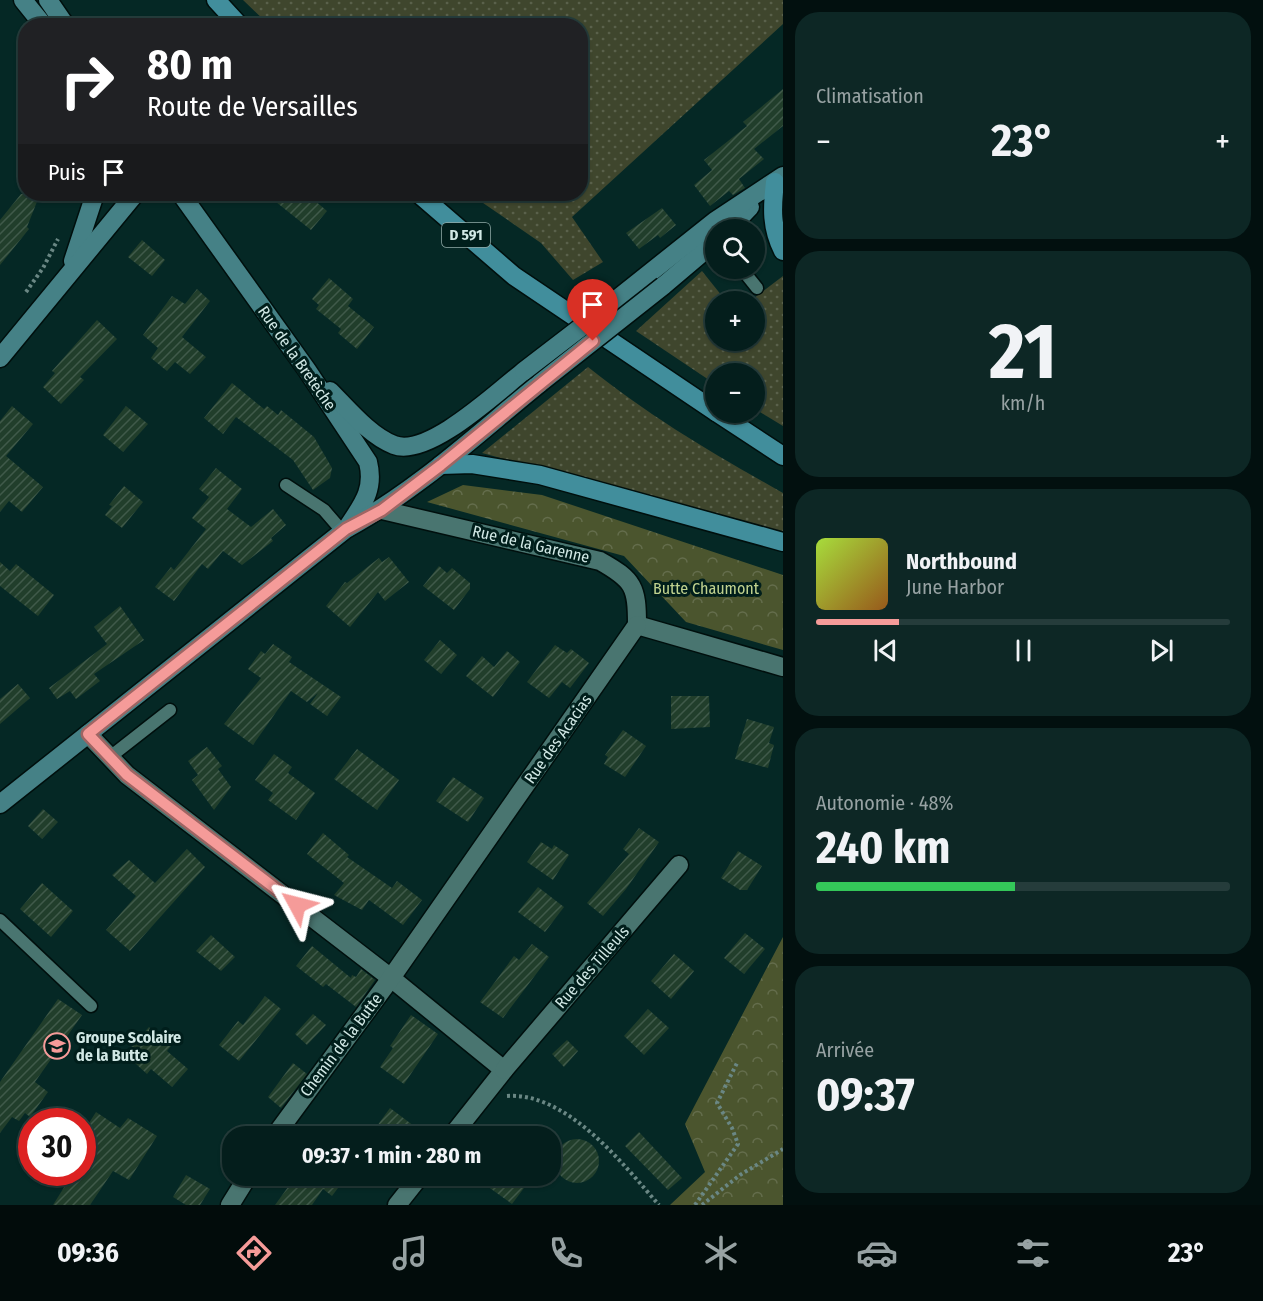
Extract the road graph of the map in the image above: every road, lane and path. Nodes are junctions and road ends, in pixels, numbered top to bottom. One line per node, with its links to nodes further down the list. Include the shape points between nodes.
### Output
1 (23, 0): 4 (main road)
2 (48, 0): 5 (main road)
3 (216, 0): 6 (main road)
4 (38, 18)
5 (60, 18)
6 (233, 18)
7 (779, 179): 12 (main road); 15 (main road, via 772,210 775,235); 21 (main road, bridge, via 716,221 434,439 405,448 393,445 372,431)
8 (93, 201): 16 (main road)
9 (129, 201): 16 (main road)
10 (186, 201): 21 (main road, Rue de la Bretèche)
11 (427, 201): 22 (main road, D 591, via 514,276)
12 (739, 219)
13 (61, 230): 19 (path)
14 (705, 250): 25 (main road, bridge)
15 (783, 251)
16 (69, 271): 20 (main road)
17 (750, 279): 18 (lane)
18 (757, 288)
19 (25, 294)
20 (0, 358)
21 (307, 370): 28 (main road, Rue de la Bretèche, via 360,448 372,478 369,493)
22 (705, 405)
23 (732, 423): 24 (main road, D 591)
24 (783, 453)
25 (441, 465): 27 (main road); 29 (main road, via 472,464 540,475)
26 (286, 485): 28 (lane, via 324,510)
27 (382, 510): 28 (main road); 30 (street, Rue de la Garenne, via 600,561 623,573 637,595)
28 (345, 530): 33 (main road)
29 (783, 542)
30 (637, 625): 31 (street); 38 (street, Rue des Acacias)
31 (783, 667)
32 (170, 710): 34 (lane)
33 (88, 734): 34 (street, Chemin de la Butte); 35 (main road)
34 (110, 757): 38 (street, Chemin de la Butte, via 127,775)
35 (0, 804)
36 (679, 865): 41 (street, Rue des Tilleuls)
37 (0, 920): 39 (lane)
38 (391, 978): 41 (street); 43 (street, Chemin de la Butte)
39 (91, 1006)
40 (737, 1063): 51 (path, via 717,1102 738,1144)
41 (504, 1070): 42 (street, Rue des Tilleuls)
42 (489, 1089): 44 (street, Rue des Tilleuls); 50 (path, via 505,1096 540,1099 560,1108 602,1144)
43 (282, 1126)
44 (460, 1126)
45 (783, 1149): 52 (path, via 740,1175)
46 (242, 1186): 48 (street)
47 (412, 1186): 49 (street)
48 (230, 1205)
49 (396, 1205)
50 (659, 1205)
51 (696, 1205)
52 (702, 1205)

